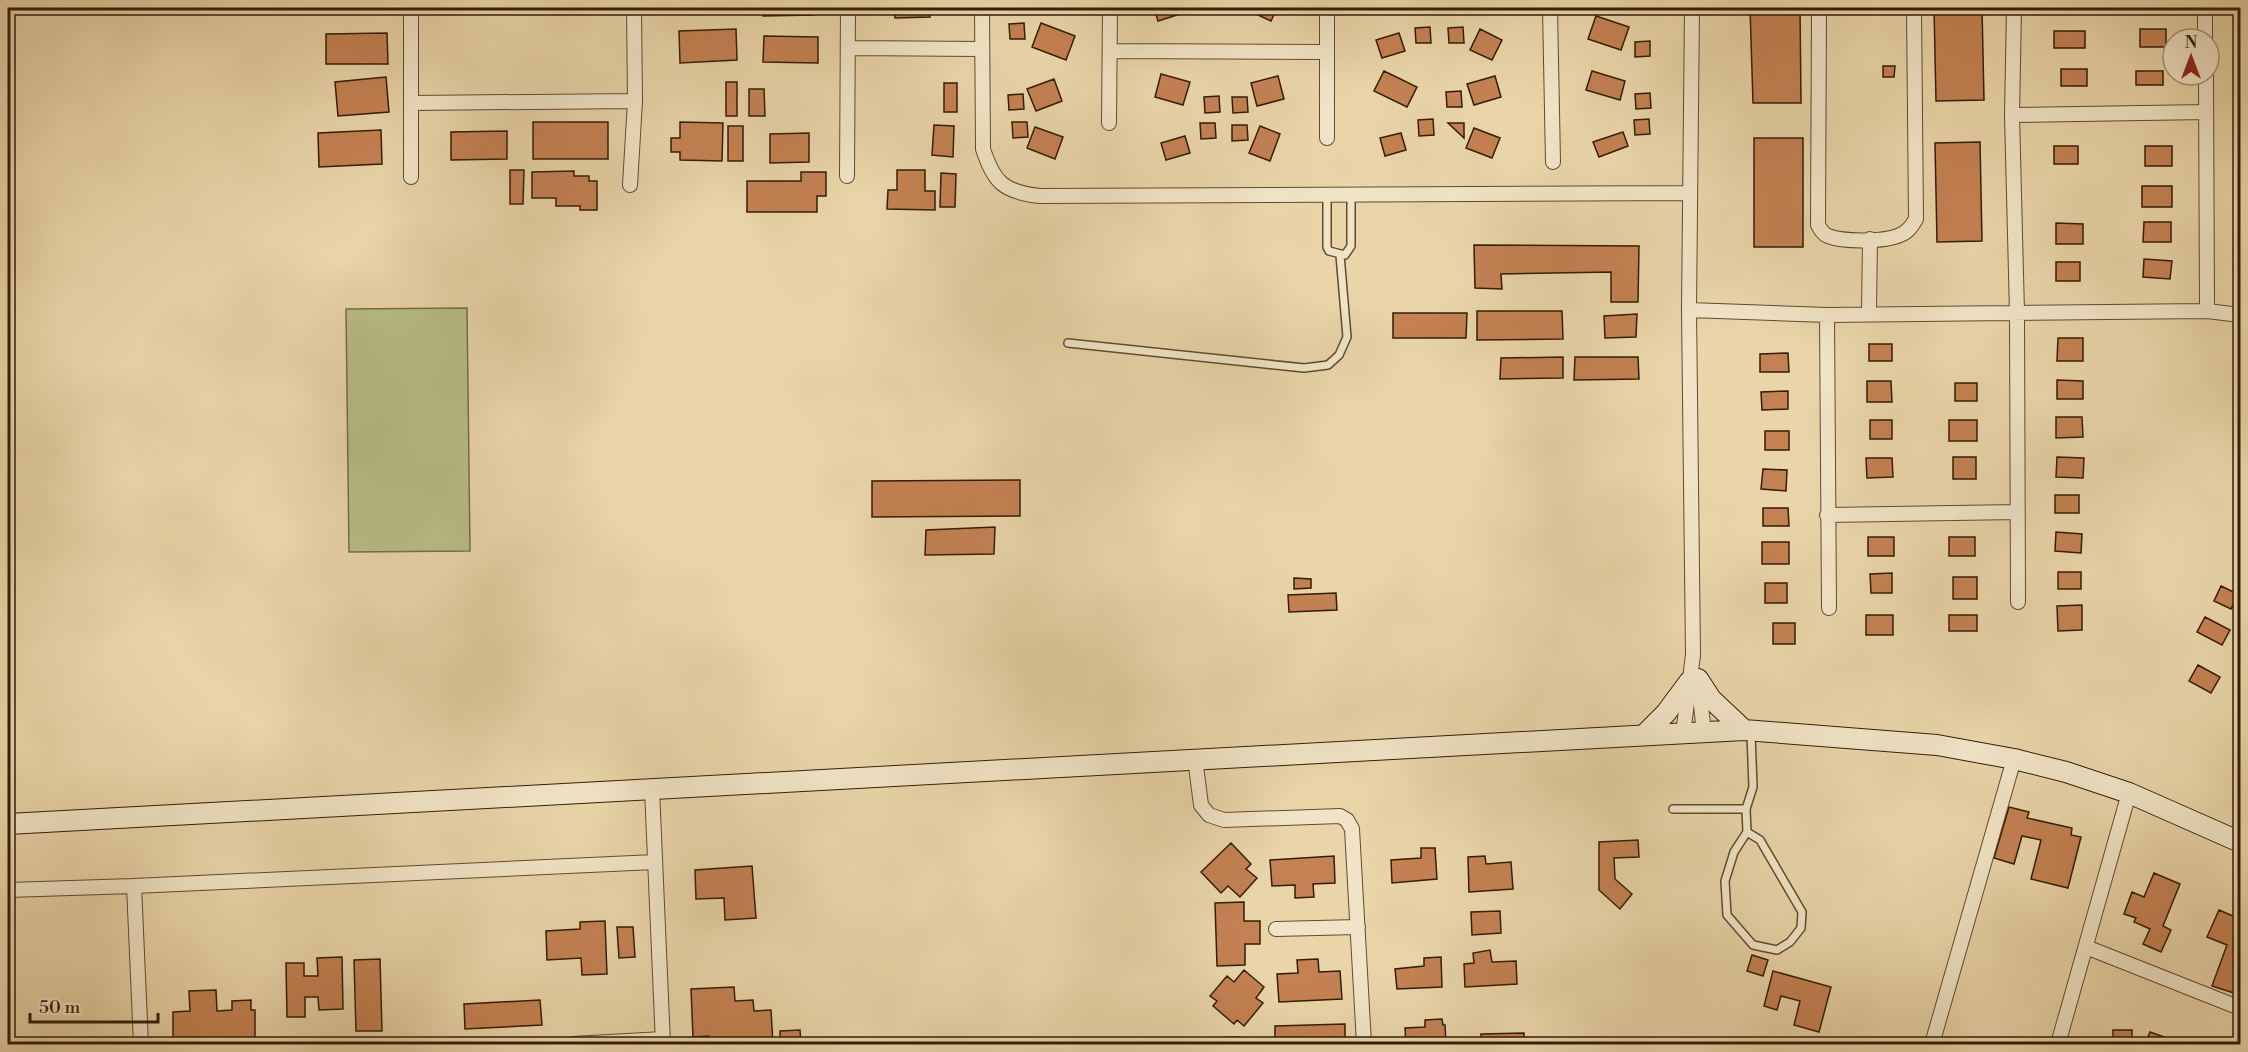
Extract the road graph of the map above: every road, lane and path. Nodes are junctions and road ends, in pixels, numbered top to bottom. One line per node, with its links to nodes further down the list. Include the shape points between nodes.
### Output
1 (411, 8): 20 (street)
2 (634, 8): 19 (street)
3 (848, 8): 14 (street)
4 (982, 8): 15 (street)
5 (1110, 8): 16 (street)
6 (1327, 8): 17 (street)
7 (1550, 8): 25 (street)
8 (1692, 8): 30 (street)
9 (1819, 8): 32 (street, via 1818,225 1827,235)
10 (1914, 8): 32 (street, via 1916,219 1902,235)
11 (2014, 8): 22 (street)
12 (2205, 8): 13 (street)
13 (2205, 27)
14 (848, 48): 15 (street); 26 (street)
15 (982, 49): 31 (street, via 983,149 997,182 1019,194)
16 (1110, 51): 17 (street); 23 (street)
17 (1327, 52): 24 (street)
18 (2206, 87): 21 (street)
19 (634, 101): 20 (street); 28 (street)
20 (411, 103): 27 (street)
21 (2206, 112): 22 (street); 35 (street)
22 (2012, 115): 37 (street)
23 (1110, 123)
24 (1327, 138)
25 (1553, 162)
26 (847, 176)
27 (411, 177)
28 (630, 185)
29 (1352, 193): 30 (street); 31 (street); 33 (lane, via 1351,246 1345,255)
30 (1690, 193): 34 (street)
31 (1327, 194): 33 (lane, via 1327,247 1329,252)
32 (1870, 239): 36 (street)
33 (1340, 255): 40 (lane, via 1347,337 1339,356 1328,364 1304,368)
34 (1689, 310): 38 (street); 45 (street)
35 (2208, 310): 37 (street); 39 (street)
36 (1869, 313): 37 (street); 38 (street)
37 (2017, 313): 41 (street)
38 (1827, 315): 42 (street)
39 (2241, 315)
40 (1068, 343)
41 (2017, 512): 42 (street); 43 (street)
42 (1827, 515): 44 (street)
43 (2018, 603)
44 (1829, 608)
45 (1694, 680): 46 (street); 47 (street); 48 (street); 49 (street)
46 (1748, 730): 47 (street); 51 (street, via 1937,745); 55 (lane, via 1753,787)
47 (1704, 733): 48 (street)
48 (1683, 734): 49 (street)
49 (1644, 735): 50 (street)
50 (1195, 758): 52 (street); 62 (street, via 1201,805 1209,815 1224,820 1340,816 1347,820 1352,829)
51 (2014, 759): 53 (street); 70 (street)
52 (652, 789): 56 (street); 59 (street)
53 (2129, 793): 58 (street); 64 (street)
54 (1673, 809): 55 (lane)
55 (1746, 809): 57 (lane)
56 (8, 824)
57 (1747, 832): 57 (lane, via 1734,852 1725,881 1727,915 1753,945 1777,950 1801,928 1802,912 1760,840)
58 (2241, 842)
59 (655, 862): 60 (street); 66 (street)
60 (134, 886): 61 (street); 67 (street)
61 (8, 890)
62 (1358, 927): 63 (street); 69 (street)
63 (1276, 929)
64 (2086, 947): 65 (street); 71 (street)
65 (2241, 1008)
66 (663, 1042): 68 (street)
67 (141, 1044)
68 (573, 1044)
69 (1364, 1044)
70 (1932, 1044)
71 (2058, 1044)

